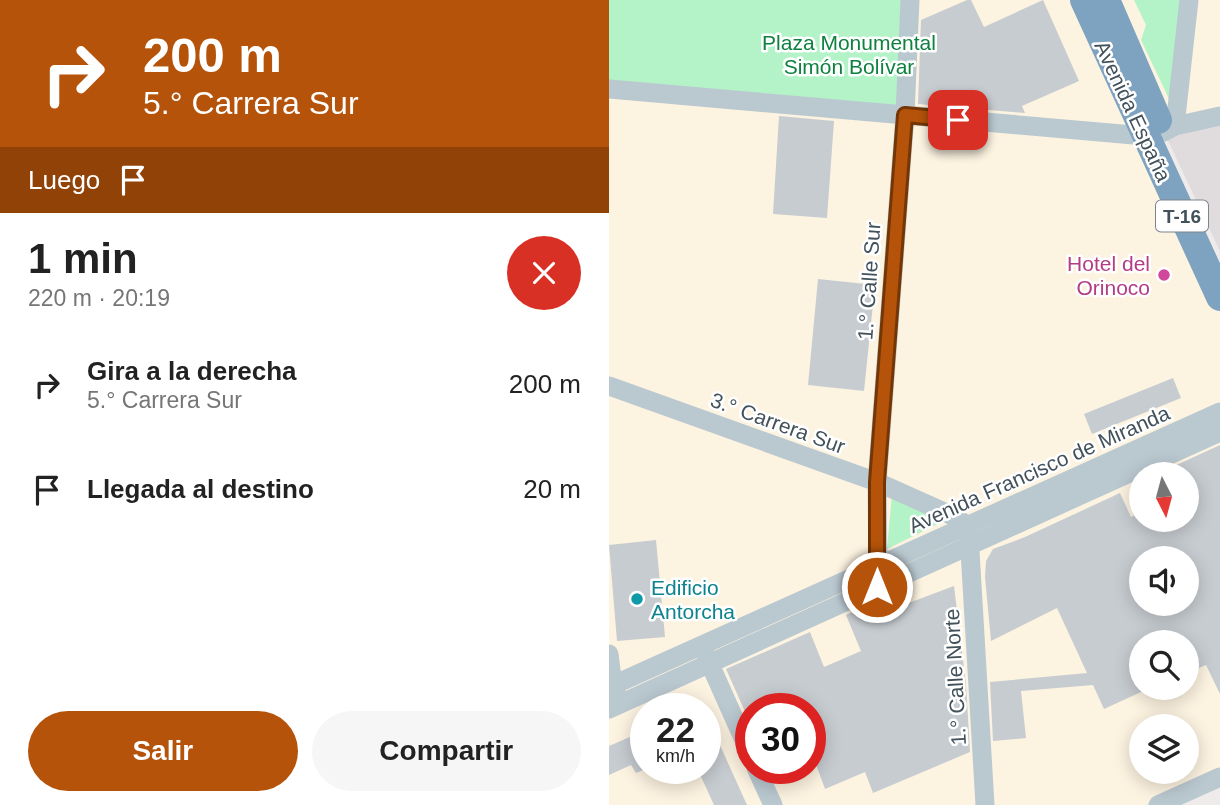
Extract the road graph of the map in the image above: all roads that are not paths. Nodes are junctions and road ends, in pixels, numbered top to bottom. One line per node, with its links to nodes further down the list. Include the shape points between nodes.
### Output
1 (910, 0): 6 (street, 1.° Calle Sur)
2 (1084, 0): 8 (highway, Avenida España / T-16)
3 (1106, 0): 8 (highway, Avenida España / T-16)
4 (1189, 0): 8 (street)
5 (609, 89): 6 (street)
6 (905, 115): 8 (street); 14 (street, 1.° Calle Sur)
7 (1220, 116): 8 (street)
8 (1161, 131): 9 (highway, Avenida España / T-16); 10 (highway, Avenida España / T-16)
9 (1220, 251)
10 (1220, 297)
11 (609, 386): 14 (street, 3.° Carrera Sur)
12 (1220, 412): 15 (street, Avenida Francisco de Miranda)
13 (1220, 432): 15 (street, Avenida Francisco de Miranda)
14 (877, 482): 15 (street, 3.° Carrera Sur, via 953,516); 16 (street, 1.° Calle Sur)
15 (969, 536): 16 (street, Avenida Francisco de Miranda); 17 (street, Avenida Francisco de Miranda); 25 (street, 1.° Calle Norte)
16 (878, 566): 17 (street, 1.° Calle Sur); 19 (street, Avenida Francisco de Miranda)
17 (877, 587): 19 (street, Avenida Francisco de Miranda, via 823,617)
18 (609, 654): 20 (street)
19 (706, 654): 20 (street, Avenida Francisco de Miranda); 21 (street)
20 (613, 696)
21 (735, 719)
22 (1220, 777): 26 (street)
23 (763, 784): 24 (street)
24 (773, 805)
25 (985, 805)
26 (1158, 805)

